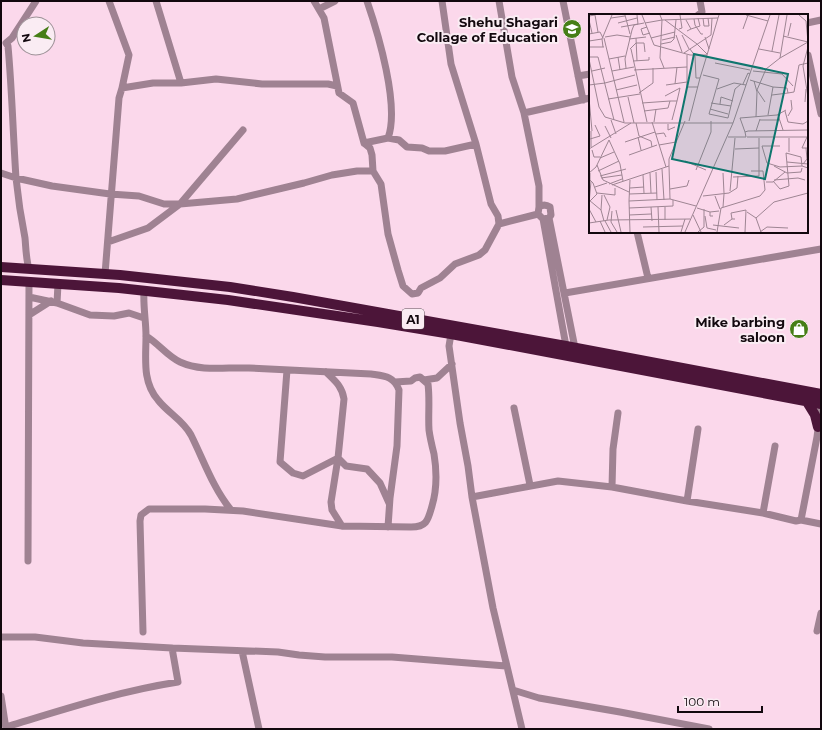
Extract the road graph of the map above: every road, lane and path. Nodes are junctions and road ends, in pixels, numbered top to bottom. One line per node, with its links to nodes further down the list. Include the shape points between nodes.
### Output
1 (36, 1): 30 (street, via 6,43 11,74)
2 (109, 1): 20 (street, via 129,55)
3 (156, 1): 18 (street)
4 (314, 1): 11 (street)
5 (335, 1): 11 (street)
6 (367, 1): 25 (street, via 388,78 392,104)
7 (442, 1): 27 (street, via 451,64)
8 (499, 1): 22 (street, via 512,77)
9 (563, 1): 17 (street)
10 (700, 1): 12 (street, via 702,12)
11 (319, 9): 19 (street, via 324,18)
12 (699, 14)
13 (821, 20): 14 (street)
14 (808, 23)
15 (808, 55): 23 (street)
16 (589, 74): 17 (street)
17 (578, 76): 21 (street)
18 (181, 83): 19 (street, via 216,79 262,84); 20 (street, via 153,83)
19 (337, 86): 26 (street, via 339,94 353,102)
20 (122, 88): 32 (street, via 119,98)
21 (586, 99): 22 (street)
22 (524, 113): 31 (street)
23 (821, 114)
24 (243, 130): 33 (street)
25 (388, 138): 26 (street); 27 (street, via 399,140 407,147 429,151)
26 (364, 143): 28 (street, via 370,148)
27 (476, 144): 36 (street)
28 (373, 171): 33 (street, via 332,175 237,199); 36 (street, via 380,184 388,234 403,286 412,294 418,293 421,288 440,278 455,264 479,255 485,250)
29 (1, 173): 30 (street)
30 (16, 178): 32 (street); 41 (street)
31 (539, 186): 34 (street); 35 (street)
32 (112, 194): 33 (street, via 139,196 164,204); 38 (street)
33 (180, 204): 38 (street, via 148,228)
34 (547, 205): 35 (street, via 544,205); 35 (street, via 552,215)
35 (542, 215): 36 (street); 49 (street); 56 (street)
36 (499, 224)
37 (637, 233): 44 (street)
38 (108, 242): 43 (street)
39 (821, 249): 44 (street)
40 (1, 267): 41 (highway, A1)
41 (29, 269): 42 (highway, A1)
42 (62, 271): 43 (highway, A1); 47 (highway)
43 (105, 274): 56 (highway, A1, via 214,285 293,297)
44 (648, 278): 49 (street)
45 (1, 280): 46 (highway, A1)
46 (29, 282): 47 (highway, A1); 50 (street)
47 (60, 284): 48 (highway, A1); 51 (street)
48 (144, 291): 53 (street); 54 (highway, A1, via 228,300)
49 (565, 293): 56 (street)
50 (29, 297): 51 (street); 52 (street)
51 (54, 302): 52 (street); 53 (street, via 90,315 114,316 129,313)
52 (29, 315): 83 (street)
53 (144, 318): 55 (street)
54 (451, 334): 57 (street, via 449,346); 63 (highway, A1)
55 (146, 336): 58 (street, via 173,358 192,367); 77 (street, via 146,373 150,388 157,400 177,418 190,435 213,482)
56 (570, 347): 62 (highway, A1)
57 (452, 364): 60 (street, via 436,378); 74 (street)
58 (287, 370): 59 (street); 71 (street, via 280,462 294,473 303,476)
59 (326, 372): 61 (street, via 371,374 389,377); 71 (street, via 343,391)
60 (424, 380): 61 (street, via 415,378 411,381); 82 (street, via 429,391 429,431 436,474 433,502 424,525)
61 (396, 382): 76 (street, via 399,390 397,446)
62 (821, 394)
63 (807, 402): 64 (highway, A1); 67 (highway)
64 (821, 405): 67 (street)
65 (514, 408): 72 (street)
66 (618, 413): 73 (street, via 613,449)
67 (820, 428): 69 (street)
68 (698, 429): 75 (street)
69 (818, 440): 79 (street)
70 (775, 446): 78 (street)
71 (338, 458): 76 (street, via 346,466 367,469 380,483); 81 (street, via 331,502 332,510)
72 (530, 485): 73 (street, via 558,481); 74 (street)
73 (612, 487): 75 (street)
74 (472, 497): 90 (street)
75 (687, 501): 78 (street)
76 (389, 504): 82 (street)
77 (231, 510): 81 (street); 86 (street, via 153,508 141,515)
78 (763, 513): 79 (street, via 796,522)
79 (801, 520): 80 (street)
80 (821, 524)
81 (342, 526): 82 (street)
82 (388, 527)
83 (28, 561)
84 (821, 613): 85 (street)
85 (817, 631)
86 (143, 632)
87 (1, 637): 88 (street, via 35,637 83,643)
88 (172, 648): 89 (street); 94 (street, via 178,682 86,702 9,726)
89 (242, 651): 90 (street, via 278,652 300,656 392,657); 95 (street)
90 (506, 666): 91 (street)
91 (513, 690): 93 (street, via 539,698); 96 (street)
92 (1, 696): 94 (street)
93 (689, 727): 97 (street)
94 (7, 729)
95 (259, 729)
96 (522, 729)
97 (709, 729)

